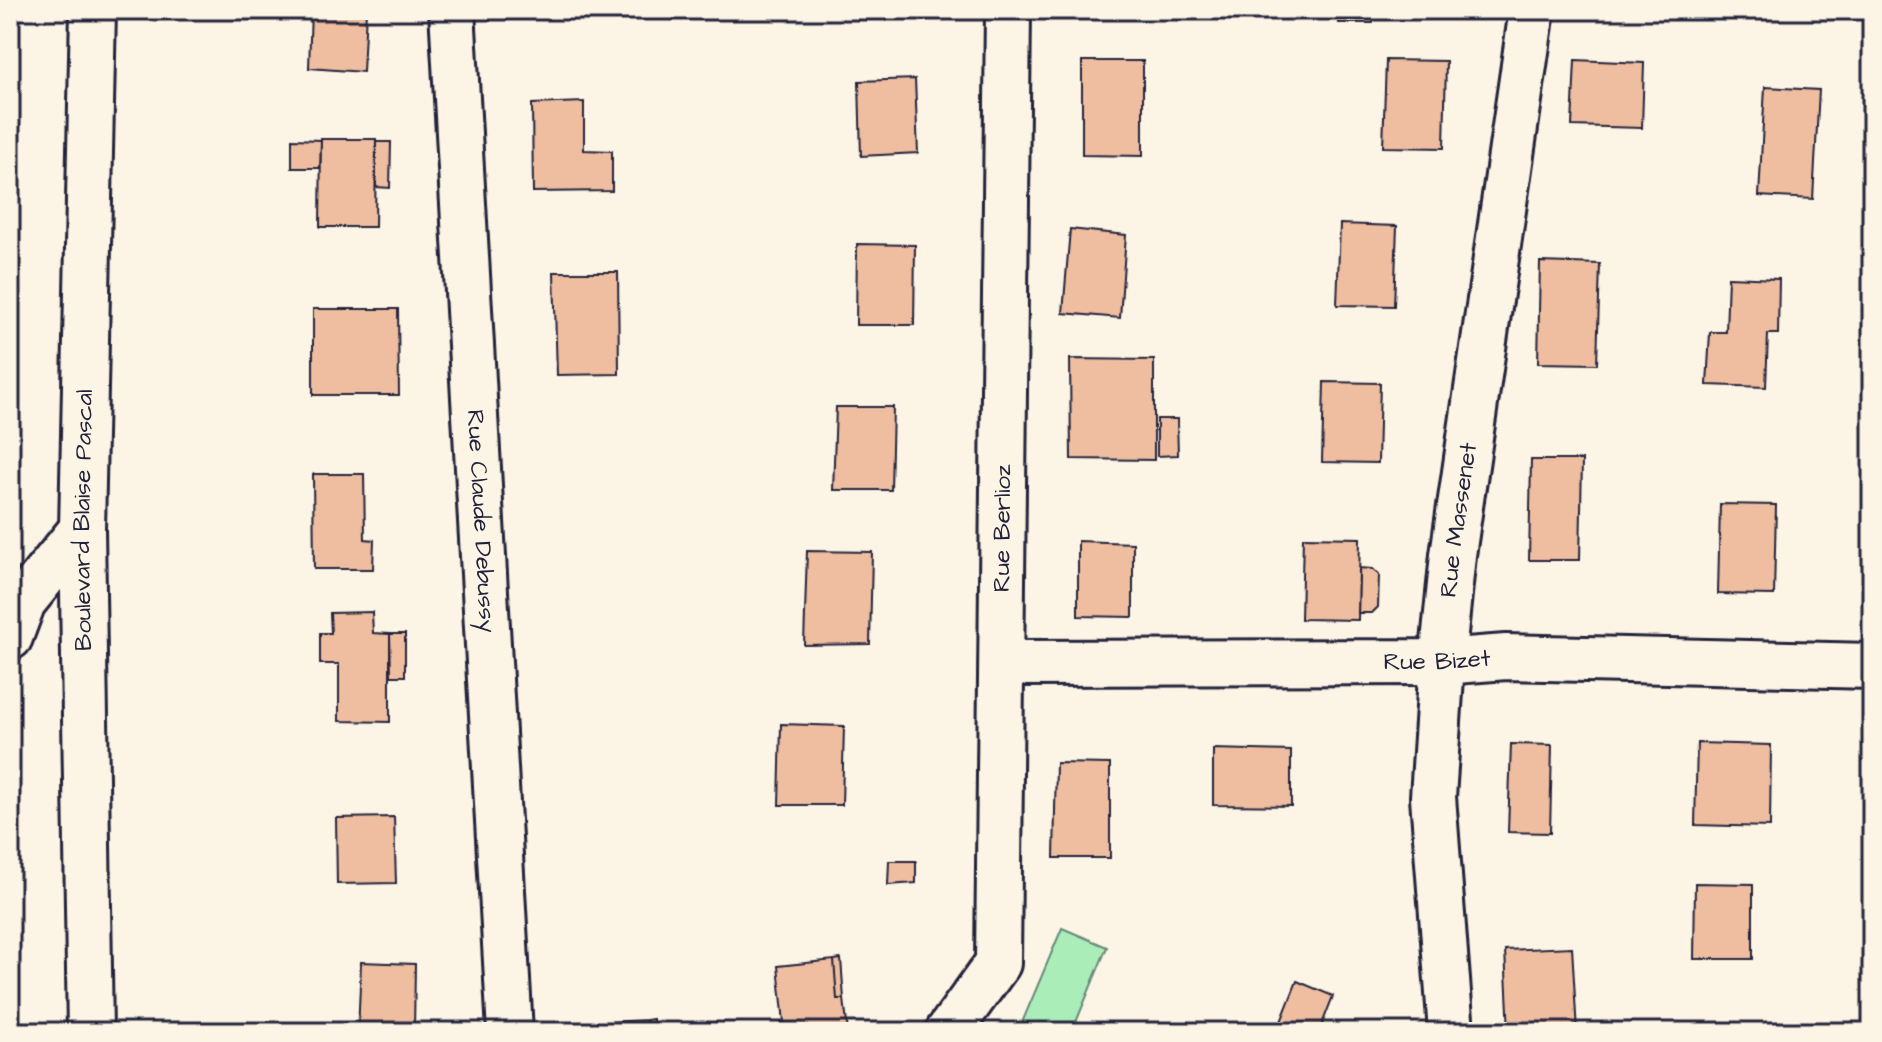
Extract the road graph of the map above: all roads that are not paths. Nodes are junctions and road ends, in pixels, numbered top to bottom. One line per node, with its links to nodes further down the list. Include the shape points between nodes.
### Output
1 (93, 10): 5 (street, Boulevard Blaise Pascal)
2 (452, 10): 11 (street, Rue Claude Debussy)
3 (1008, 10): 8 (street, Rue Berlioz)
4 (1532, 10): 7 (street, Rue Massenet)
5 (82, 529): 6 (street, via 23,602); 10 (street, Boulevard Blaise Pascal)
6 (10, 637)
7 (1442, 662): 8 (street, Rue Bizet); 9 (street, Rue Bizet, via 1506,657); 13 (street, Rue Massenet, via 1433,797)
8 (1003, 663): 12 (street, Rue Berlioz, via 998,963)
9 (1872, 666)
10 (90, 1032)
11 (510, 1032)
12 (948, 1032)
13 (1451, 1032)

